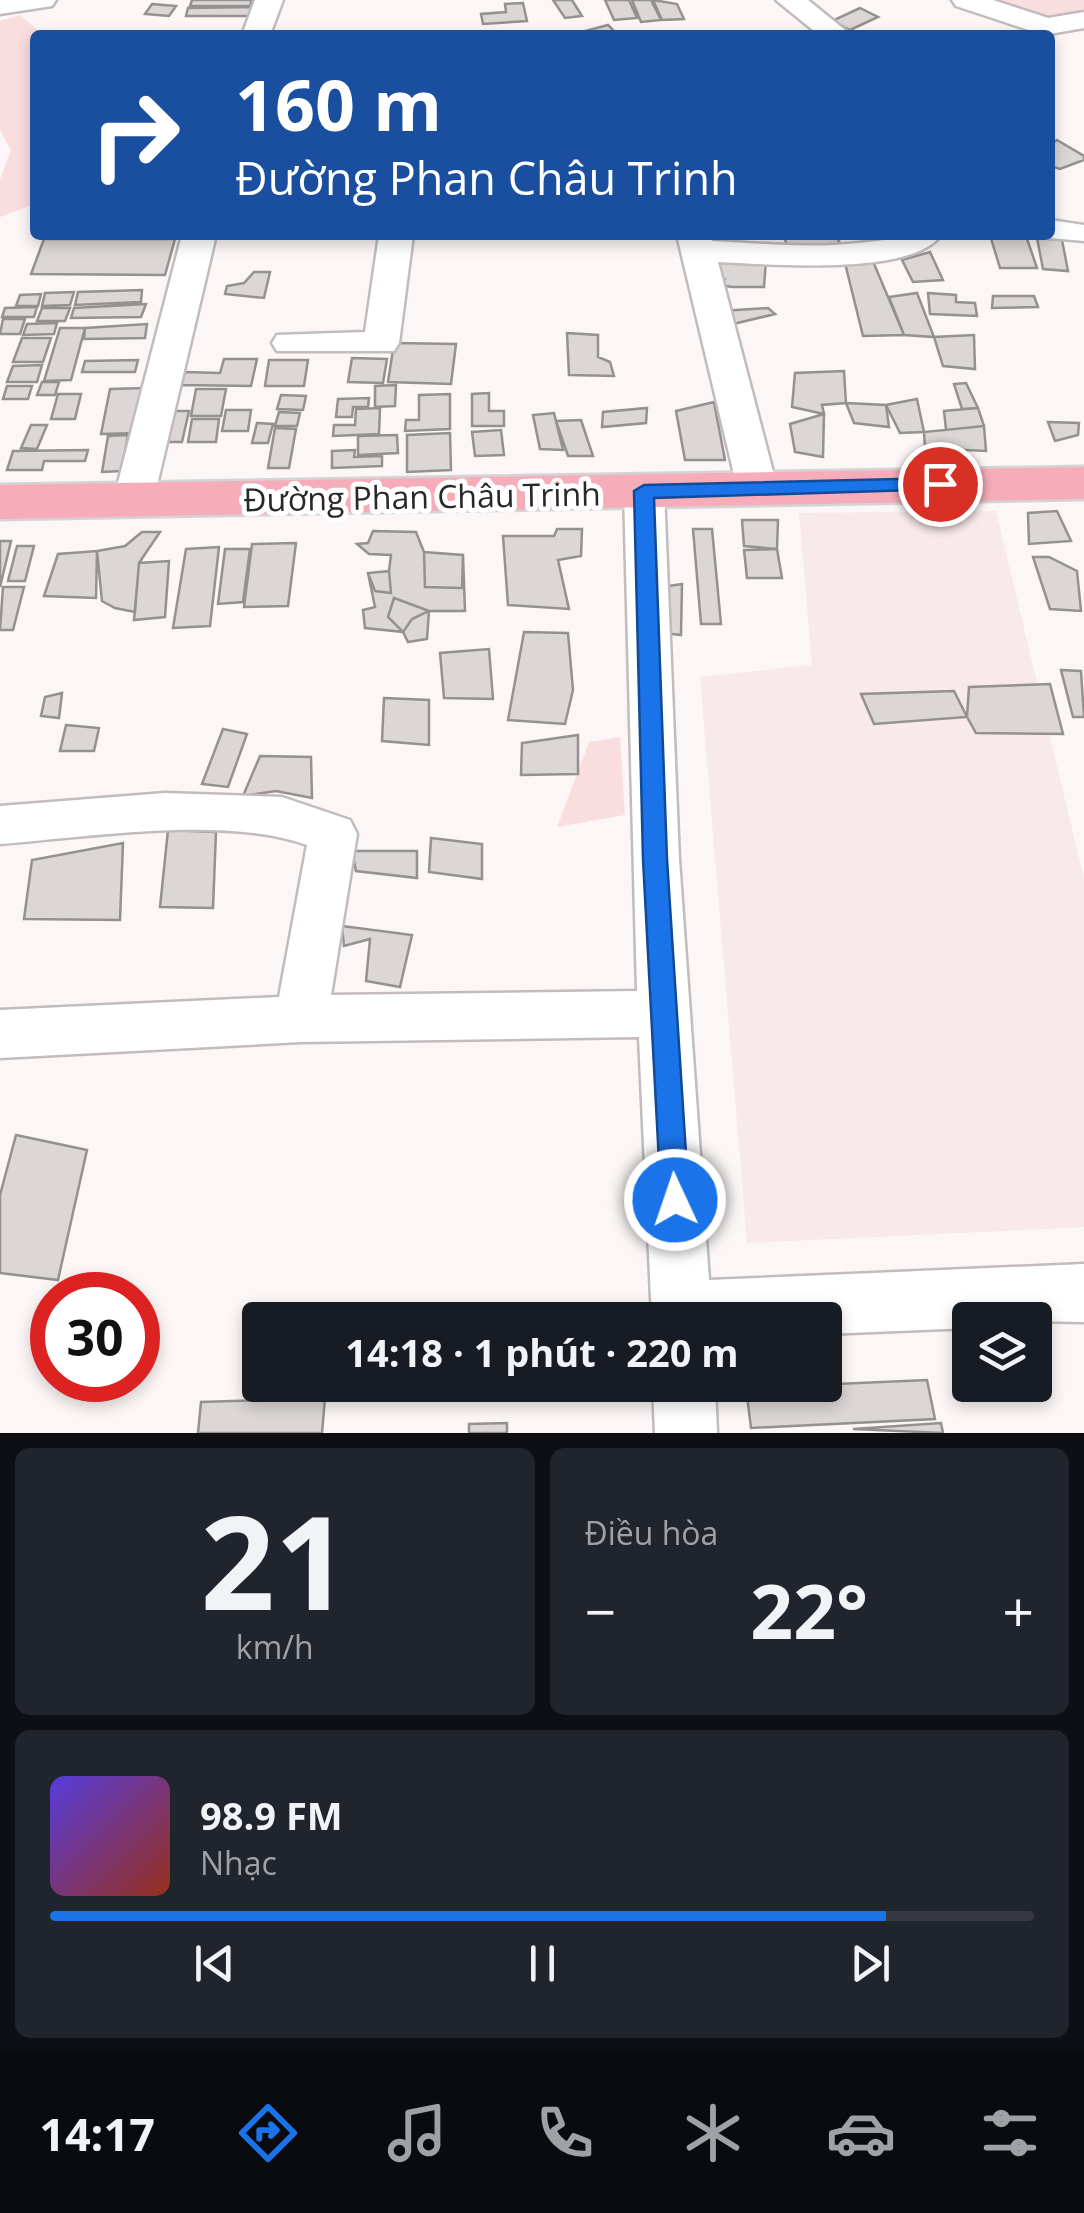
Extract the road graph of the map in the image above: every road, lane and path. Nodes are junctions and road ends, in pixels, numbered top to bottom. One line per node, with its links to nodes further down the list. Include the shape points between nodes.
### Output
1 (42, 0): 5 (street)
2 (269, 0): 7 (street)
3 (790, 0): 8 (street)
4 (966, 0): 6 (street, via 1046,26)
5 (0, 6)
6 (1084, 20)
7 (258, 30)
8 (831, 30)
9 (198, 240): 18 (street)
10 (395, 240): 13 (street, via 381,343)
11 (912, 240): 12 (street, via 894,248 824,253)
12 (694, 243): 15 (street)
13 (290, 342)
14 (1084, 483): 15 (main road, Đường Phan Châu Trinh)
15 (757, 486): 16 (main road, Đường Phan Châu Trinh)
16 (644, 491): 18 (main road, Đường Phan Châu Trinh); 20 (street)
17 (0, 502): 18 (main road, Đường Phan Châu Trinh)
18 (133, 502)
19 (0, 824): 21 (street, via 166,812 282,816 333,834)
20 (664, 1014): 21 (street); 24 (street)
21 (302, 1019): 22 (street)
22 (0, 1034)
23 (1084, 1293): 25 (street)
24 (681, 1302)
25 (842, 1306)
26 (685, 1402): 27 (street)
27 (686, 1433)

